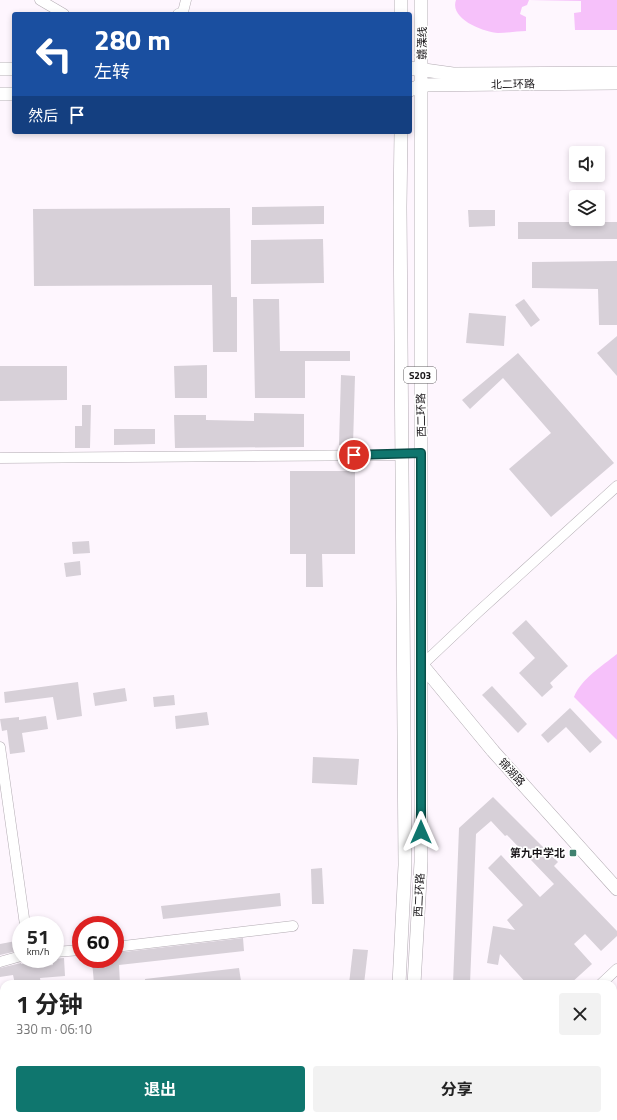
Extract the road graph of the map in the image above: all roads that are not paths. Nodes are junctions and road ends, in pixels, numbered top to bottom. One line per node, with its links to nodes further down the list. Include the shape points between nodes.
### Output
1 (40, 0): 5 (street)
2 (186, 0): 6 (street)
3 (401, 0): 7 (main road)
4 (421, 0): 10 (main road, 赣溧线 / S203)
5 (61, 12)
6 (183, 12)
7 (401, 12)
8 (0, 69): 9 (main road)
9 (12, 69)
10 (416, 69): 11 (main road, 北二环路, via 453,74); 13 (main road, 赣溧线 / S203)
11 (617, 73)
12 (617, 83): 13 (main road, 北二环路)
13 (416, 88): 17 (main road, 西二环路 / S203)
14 (0, 94): 15 (main road)
15 (12, 94)
16 (401, 134): 18 (main road, 西二环路 / S203)
17 (421, 453): 18 (main road); 22 (main road, 西二环路 / S203)
18 (402, 455): 19 (street); 21 (main road, 西二环路 / S203)
19 (0, 458)
20 (617, 486): 22 (street)
21 (404, 665): 22 (main road); 31 (main road, 西二环路 / S203, via 405,865)
22 (422, 665): 24 (main road, 锦湖路, via 493,751); 32 (main road, 西二环路 / S203, via 421,862)
23 (0, 747): 25 (street)
24 (617, 889)
25 (24, 916)
26 (293, 926): 27 (street)
27 (124, 946)
28 (12, 959): 29 (street)
29 (0, 962)
30 (617, 970): 33 (street)
31 (399, 980)
32 (414, 980)
33 (606, 980)

